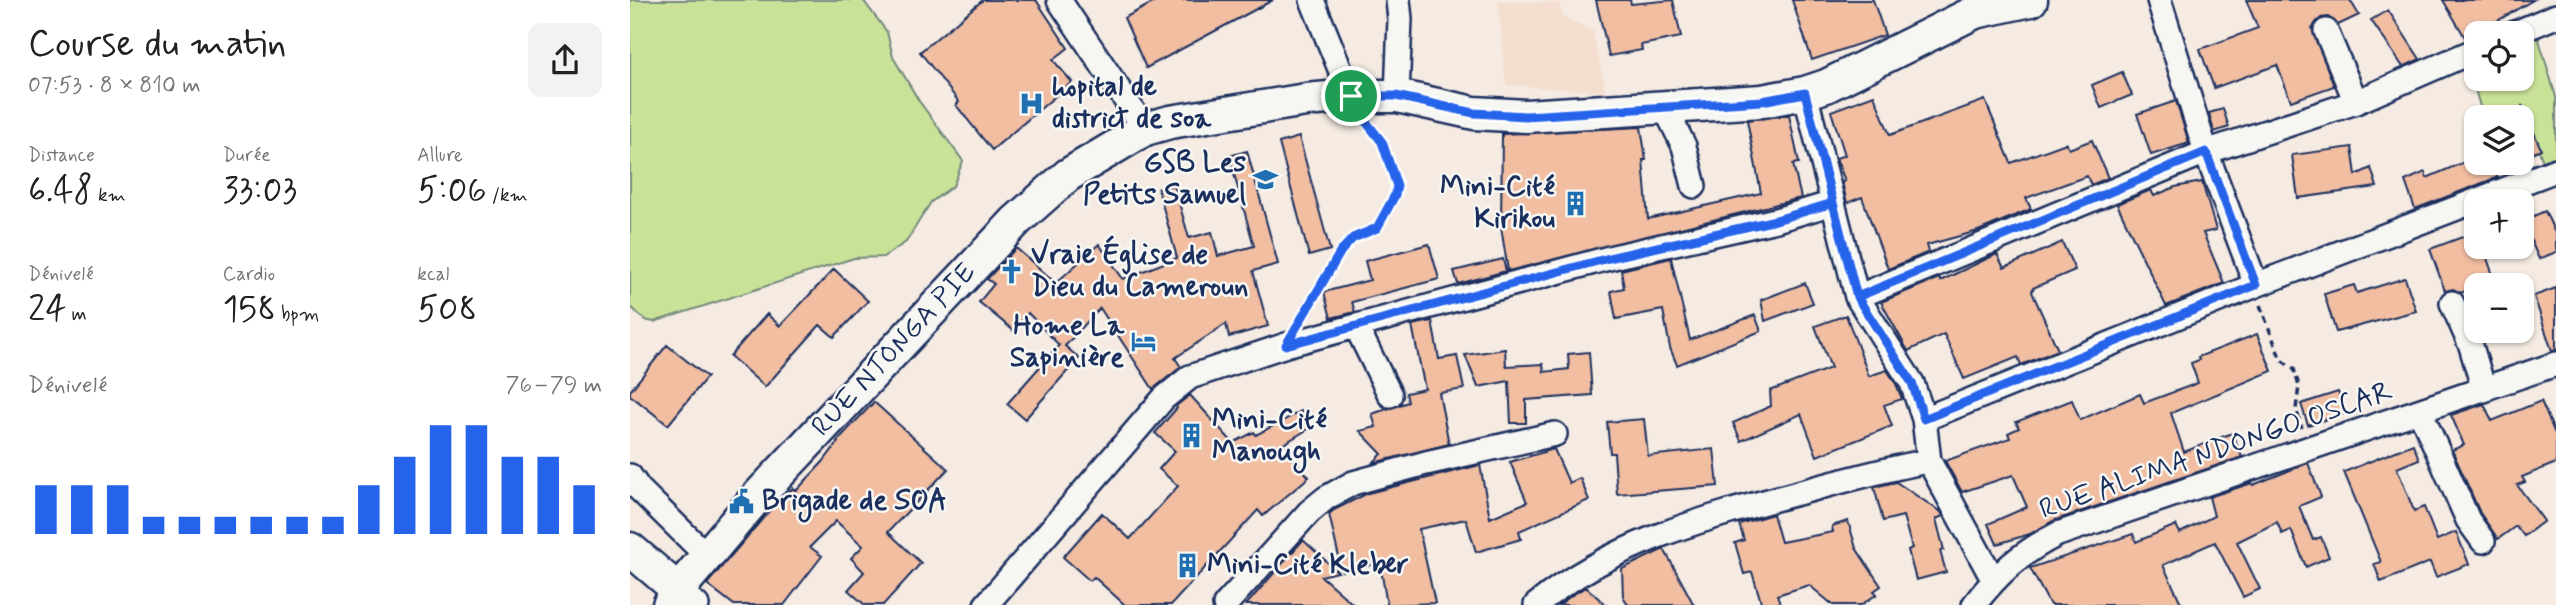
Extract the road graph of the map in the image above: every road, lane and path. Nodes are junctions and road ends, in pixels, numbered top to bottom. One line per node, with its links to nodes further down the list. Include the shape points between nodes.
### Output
1 (1059, 0): 16 (street)
2 (1312, 0): 12 (street)
3 (1398, 0): 13 (street)
4 (2031, 0): 6 (street, RUE NTONGA PIE)
5 (2159, 0): 17 (street)
6 (1973, 6): 11 (street, RUE NTONGA PIE, via 1873,64)
7 (2556, 16): 8 (street)
8 (2534, 25)
9 (2326, 31): 14 (street)
10 (2464, 55): 14 (street)
11 (1805, 93): 15 (street, RUE NTONGA PIE, via 1762,101); 20 (street)
12 (1351, 96): 13 (street, RUE NTONGA PIE); 16 (street, RUE NTONGA PIE); 25 (path, via 1382,142 1397,186 1395,195 1377,228 1353,238 1341,251)
13 (1396, 96): 15 (street, RUE NTONGA PIE, via 1494,115)
14 (2356, 102): 17 (street)
15 (1664, 106): 19 (street, via 1684,146)
16 (1145, 129): 37 (street, RUE NTONGA PIE, via 1068,175 1016,221)
17 (2206, 152): 21 (street); 22 (street)
18 (2556, 170): 21 (street)
19 (1695, 186)
20 (1833, 203): 22 (street); 24 (street)
21 (2255, 286): 30 (street); 32 (path, via 2281,360 2294,369 2299,386 2296,409)
22 (1857, 297): 30 (street, via 1912,383)
23 (2452, 303): 27 (street)
24 (1356, 326): 25 (street); 28 (street)
25 (1286, 345): 40 (street, via 1189,377 1164,398)
26 (2556, 364): 27 (street, RUE ALIMA NDONGO OSCAR)
27 (2484, 390): 29 (street, RUE ALIMA NDONGO OSCAR)
28 (1390, 396)
29 (2420, 411): 32 (street, RUE ALIMA NDONGO OSCAR); 35 (street, via 2462,509)
30 (1924, 419): 33 (street)
31 (1555, 434): 41 (street, via 1353,483 1309,512)
32 (2309, 448): 38 (street, RUE ALIMA NDONGO OSCAR, via 2058,534 2032,547)
33 (1929, 461): 38 (street); 42 (street, via 1741,508 1660,535 1598,564)
34 (630, 476): 37 (street)
35 (2483, 541)
36 (630, 549): 39 (street)
37 (706, 555): 39 (street, RUE NTONGA PIE)
38 (1993, 579): 43 (street, RUE ALIMA NDONGO OSCAR)
39 (681, 600)
40 (986, 605)
41 (1225, 605)
42 (1536, 605)
43 (1974, 605)

